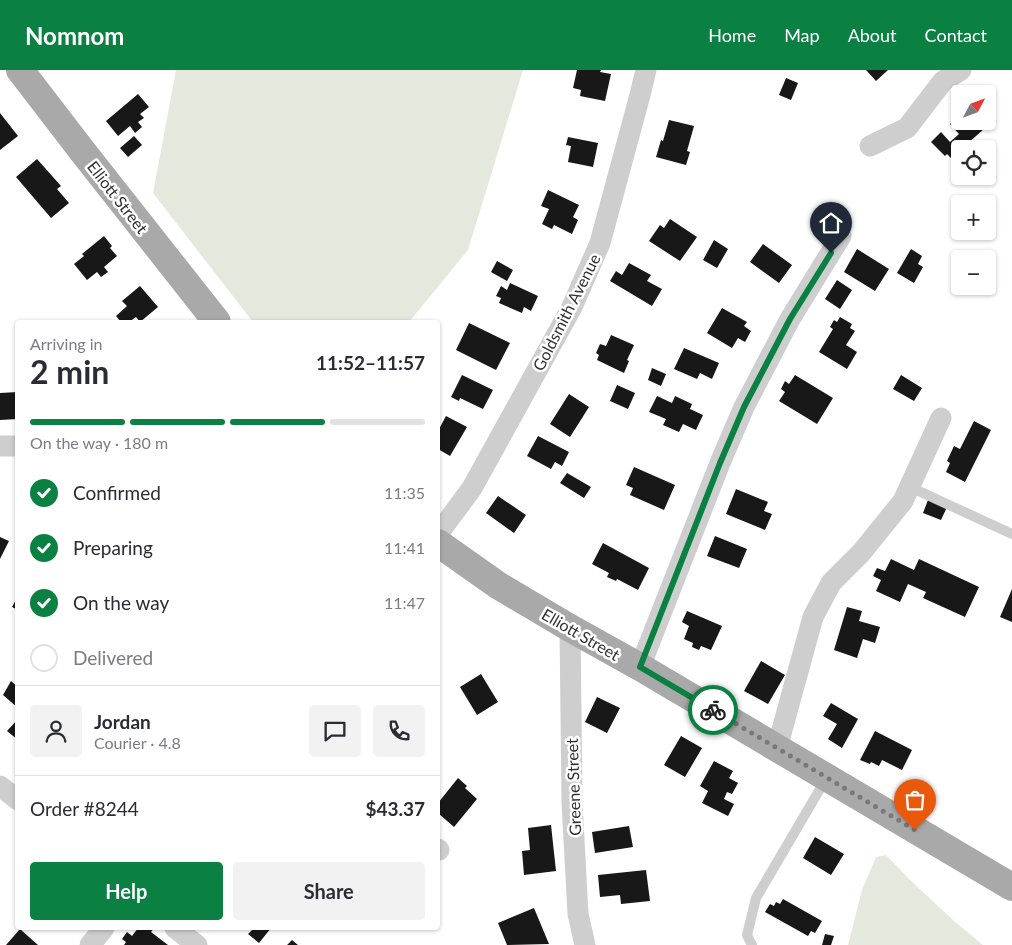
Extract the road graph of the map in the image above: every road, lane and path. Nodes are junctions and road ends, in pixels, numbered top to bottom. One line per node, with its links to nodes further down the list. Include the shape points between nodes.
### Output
1 (20, 70): 6 (main road, Elliott Street)
2 (646, 70): 11 (street, Goldsmith Avenue, via 600,243 572,306 472,488)
3 (961, 70): 4 (street, via 943,81 907,128)
4 (870, 146)
5 (841, 236): 15 (street, via 790,319 744,407)
6 (215, 320)
7 (941, 418): 10 (street)
8 (0, 446): 9 (street)
9 (15, 446)
10 (910, 487): 12 (lane); 16 (street, via 903,501 861,553 832,583 813,617)
11 (440, 531)
12 (1012, 534)
13 (440, 544): 14 (main road, Elliott Street, via 499,586)
14 (570, 628): 15 (main road, Elliott Street); 25 (street, Greene Street, via 572,802 578,914)
15 (640, 667): 16 (main road, Elliott Street)
16 (777, 748): 17 (main road, Elliott Street)
17 (827, 778): 20 (main road, Elliott Street); 26 (lane, via 756,898 747,935)
18 (0, 786): 19 (street)
19 (15, 798)
20 (1012, 887)
21 (102, 930): 23 (street)
22 (178, 930): 24 (street)
23 (90, 945)
24 (197, 945)
25 (585, 945)
26 (752, 945)

